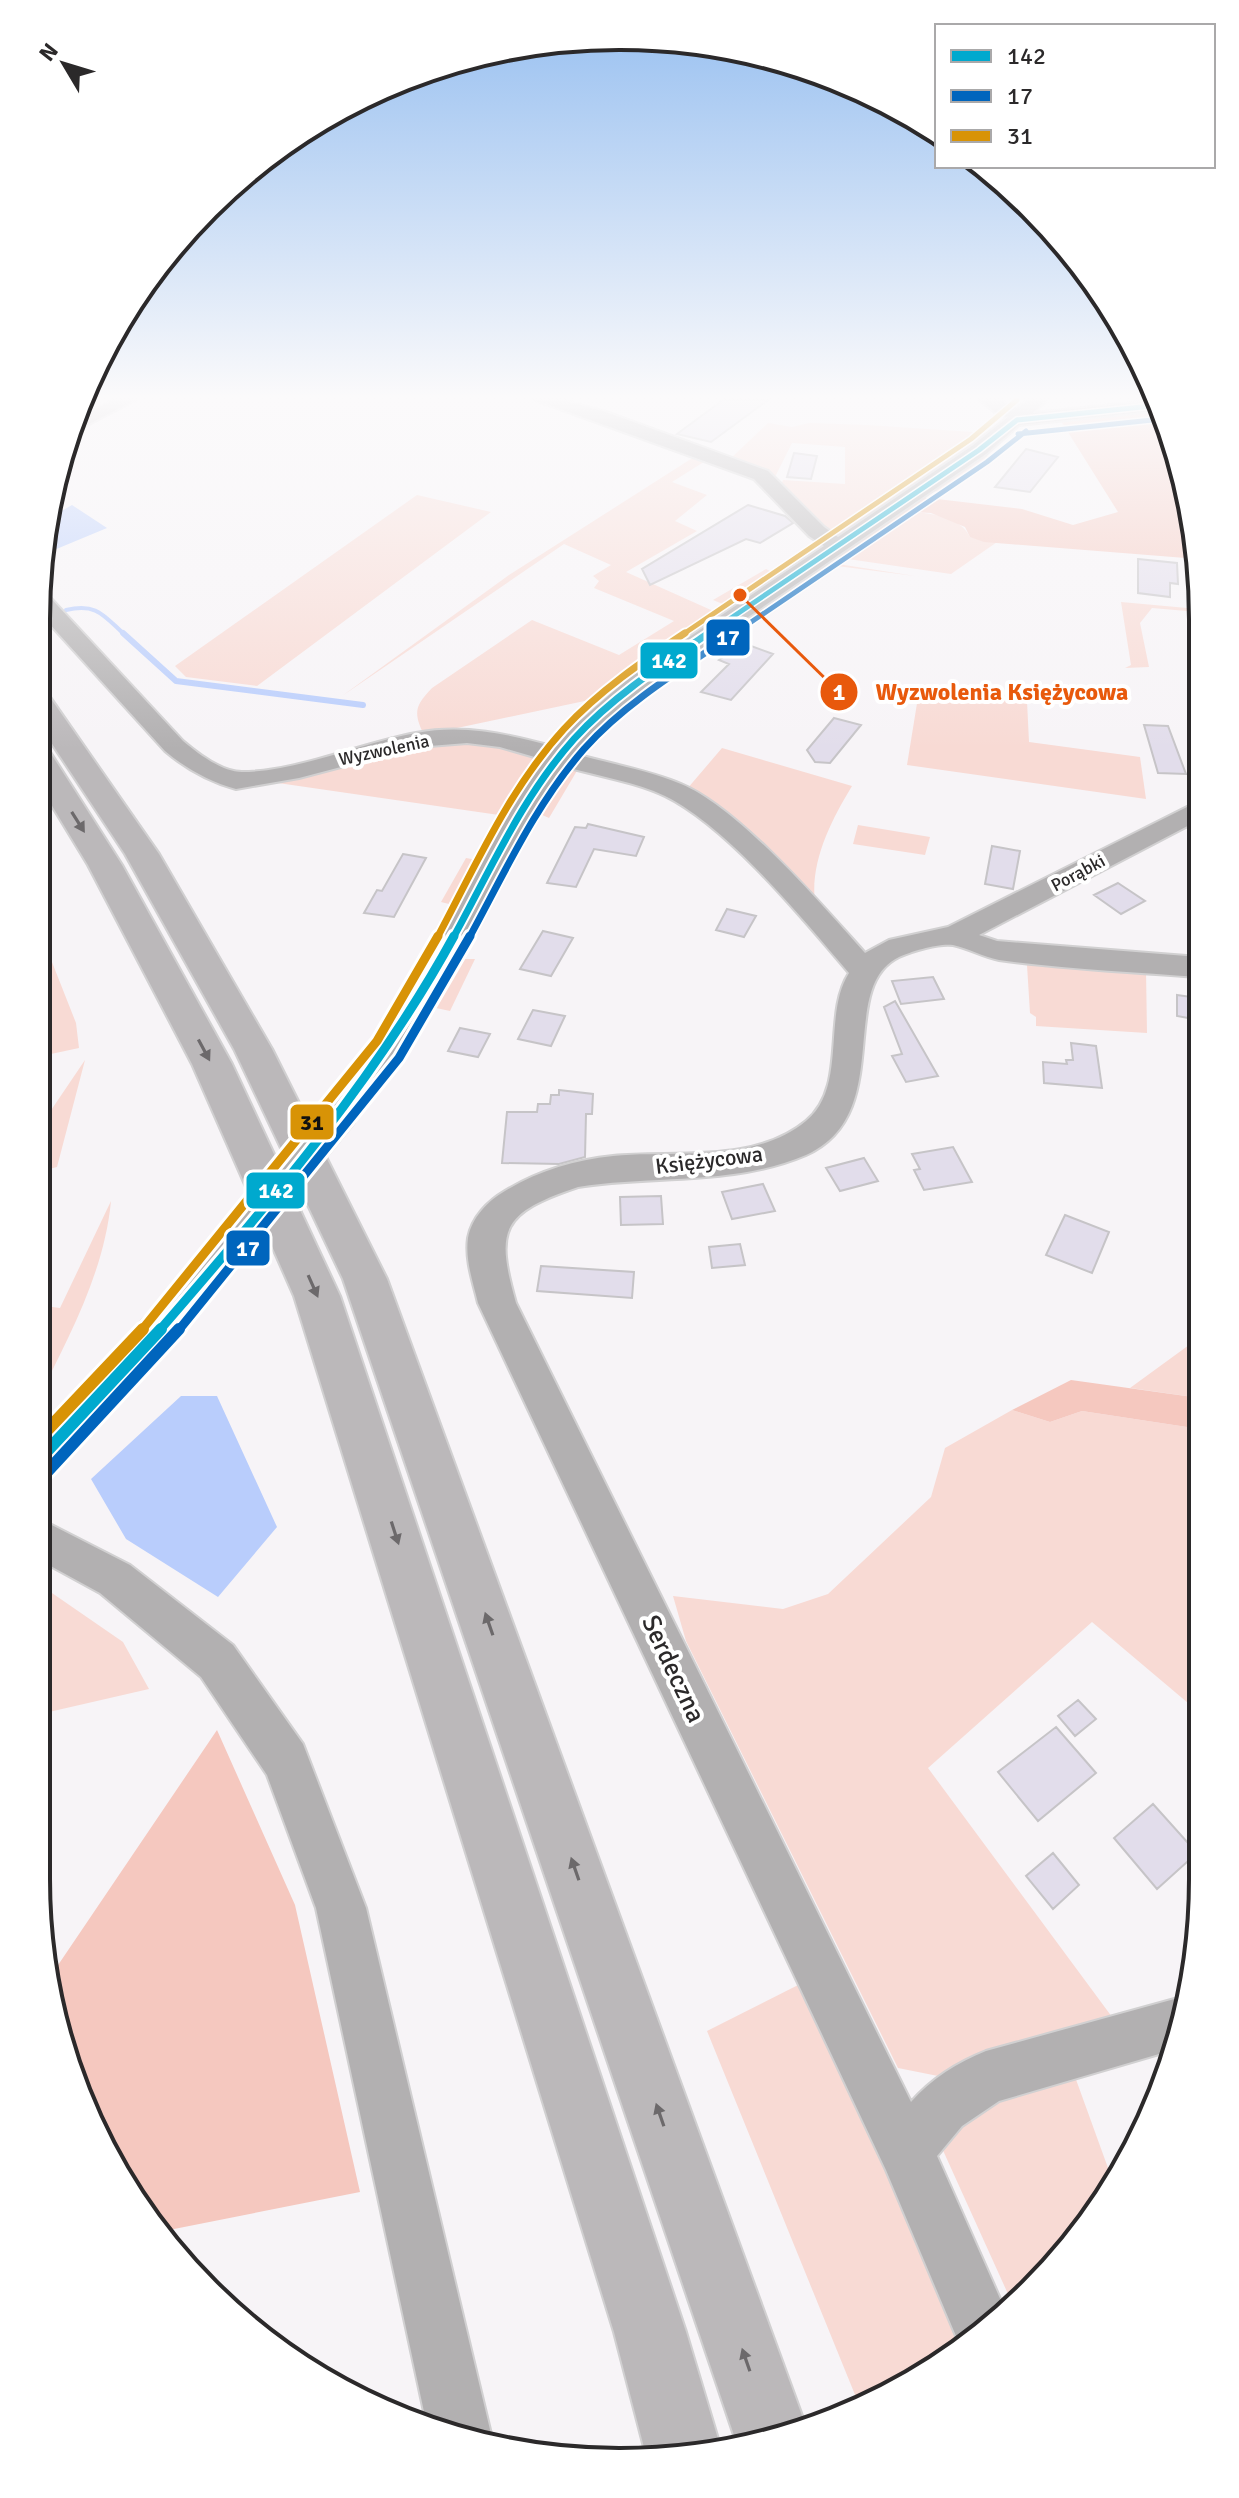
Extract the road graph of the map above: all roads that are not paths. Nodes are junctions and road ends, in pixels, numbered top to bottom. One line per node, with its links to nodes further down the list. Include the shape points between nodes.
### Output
1 (803, 517): 3 (street, via 819,535)
2 (880, 517): 3 (street)
3 (839, 545): 6 (street, via 638,682)
4 (50, 611): 6 (street, Wyzwolenia, via 192,761 236,781 417,740 467,736)
5 (50, 718): 19 (highway, one-way to 5, via 365,1279 253,1049 142,854)
6 (560, 755): 11 (street, via 693,800 807,905); 13 (street, bridge, via 529,798 418,1002 342,1111 141,1352)
7 (50, 777): 20 (highway, one-way to 20, via 105,865 212,1064 317,1296)
8 (1189, 814): 9 (street, Porąbki)
9 (956, 935): 10 (street, via 997,950); 11 (street, via 888,952)
10 (1189, 966)
11 (865, 972): 12 (street, Księżycowa, via 841,1090 830,1119 810,1137 764,1155 581,1173)
12 (526, 1192): 16 (street, Serdeczna, via 498,1214 485,1236 497,1303)
13 (50, 1448)
14 (50, 1544): 18 (street, via 115,1579 217,1661 286,1761 341,1908)
15 (1170, 2024): 16 (street, via 986,2078 943,2107)
16 (906, 2150): 17 (street, Serdeczna)
17 (979, 2320)
18 (458, 2425)
19 (769, 2428)
20 (681, 2444)

